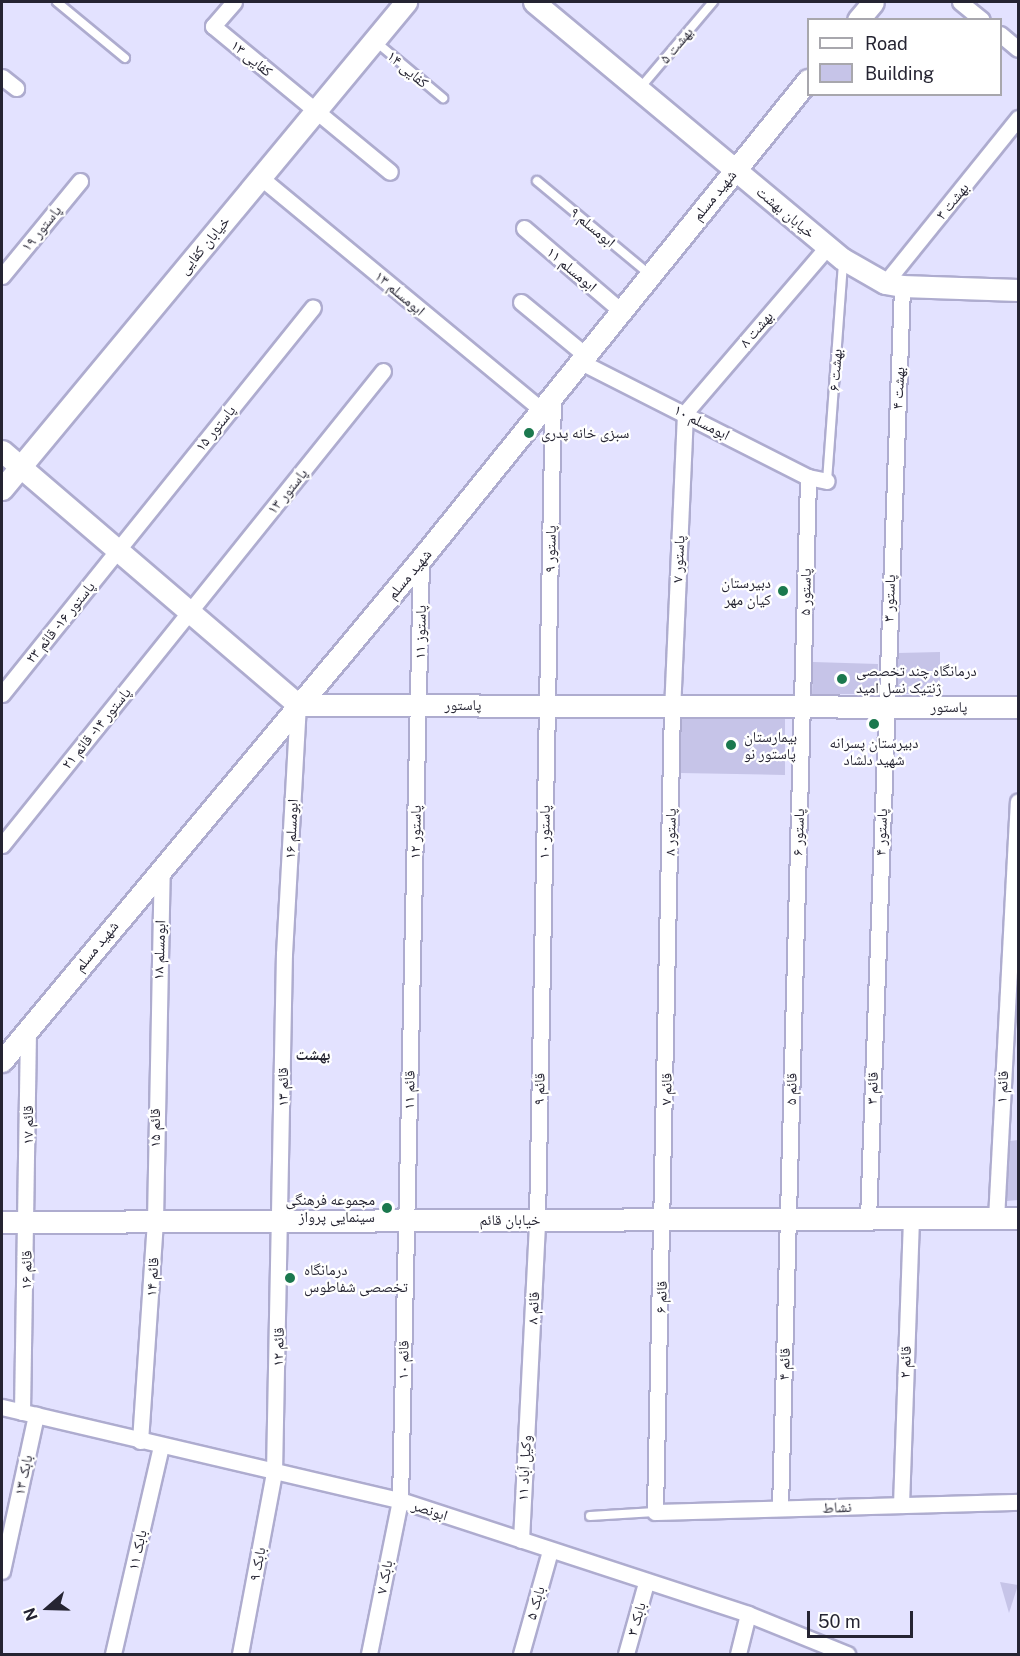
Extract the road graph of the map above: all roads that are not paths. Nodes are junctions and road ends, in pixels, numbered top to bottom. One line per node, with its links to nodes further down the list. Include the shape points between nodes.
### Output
1 (57, 2): 13 (lane)
2 (234, 2): 19 (street, کفایی ۱۳, via 213,26)
3 (406, 2): 11 (street, خیابان کفایی)
4 (534, 2): 17 (street, خیابان بهشت)
5 (712, 2): 17 (lane, بهشت ۵)
6 (873, 2): 8 (street)
7 (960, 2): 9 (street)
8 (860, 18)
9 (980, 18)
10 (1002, 36): 12 (street)
11 (374, 40): 18 (lane, کفایی ۱۴); 19 (street, خیابان کفایی)
12 (1018, 49)
13 (125, 58)
14 (2, 77): 16 (street)
15 (807, 81): 21 (street, شهید مسلم)
16 (16, 88)
17 (639, 89): 21 (street, خیابان بهشت)
18 (443, 98)
19 (316, 110): 22 (street); 23 (street, خیابان کفایی)
20 (1018, 118): 30 (street, بهشت ۳)
21 (735, 169): 27 (street, خیابان بهشت); 28 (street, شهید مسلم)
22 (390, 172)
23 (260, 177): 38 (street, ابومسلم ۱۳); 41 (street, خیابان کفایی)
24 (80, 181): 29 (street, پاستور ۱۹)
25 (537, 181): 28 (lane, ابومسلم ۹)
26 (524, 228): 34 (street, ابومسلم ۱۱)
27 (835, 253): 30 (street, خیابان بهشت); 39 (street, بهشت ۸); 43 (lane, بهشت ۶)
28 (649, 274): 34 (street, شهید مسلم)
29 (2, 276)
30 (894, 285): 31 (street, خیابان بهشت); 45 (street, بهشت ۴)
31 (1018, 290)
32 (521, 302): 35 (street, ابومسلم ۱۰)
33 (313, 307): 46 (street, پاستور ۱۵)
34 (620, 310): 35 (street, شهید مسلم)
35 (582, 357): 37 (street, شهید مسلم); 39 (street, ابومسلم ۱۰)
36 (383, 371): 48 (street, پاستور ۱۳)
37 (553, 392): 38 (street, شهید مسلم); 52 (street, پاستور ۹)
38 (540, 409): 47 (street, شهید مسلم)
39 (685, 413): 42 (street, ابومسلم ۱۰); 53 (street, پاستور ۷)
40 (2, 451): 41 (street)
41 (20, 467): 44 (street, خیابان کفایی); 46 (street)
42 (808, 477): 43 (street, ابومسلم ۱۰); 54 (street, پاستور ۵)
43 (827, 481)
44 (2, 489)
45 (892, 490): 55 (street, پاستور ۳)
46 (118, 549): 48 (street); 49 (street, پاستور ۱۶- قائم ۲۳)
47 (421, 559): 50 (street, شهید مسلم); 51 (street, پاستوز ۱۱)
48 (191, 611): 50 (street); 58 (street, پاستور ۱۴- قائم ۲۱)
49 (2, 694)
50 (298, 705): 51 (street, پاستور); 59 (street, شهید مسلم); 60 (street, ابومسلم ۱۶)
51 (418, 705): 52 (street, پاستور); 63 (street, پاستور ۱۲)
52 (547, 705): 53 (street, پاستور); 64 (street, پاستور ۱۰)
53 (672, 706): 54 (street, پاستور); 65 (street, پاستور ۸)
54 (803, 706): 55 (street, پاستور); 61 (street, پاستور ۶)
55 (885, 706): 56 (street, پاستور); 62 (street, پاستور ۴)
56 (1018, 707)
57 (1018, 802): 73 (street, قائم ۱)
58 (2, 845)
59 (162, 866): 66 (street, شهید مسلم); 67 (street, ابومسلم ۱۸)
60 (284, 954): 77 (street, قائم ۱۳)
61 (793, 958): 70 (street, قائم ۵)
62 (877, 958): 71 (street, قائم ۳)
63 (412, 959): 78 (street, قائم ۱۱)
64 (542, 959): 74 (street, قائم ۹)
65 (668, 959): 75 (street, قائم ۷)
66 (28, 1028): 68 (street, شهید مسلم); 80 (street, قائم ۱۷)
67 (156, 1034): 76 (street, قائم ۱۵)
68 (2, 1061)
69 (1018, 1218): 73 (street, خیابان قائم)
70 (789, 1219): 71 (street, خیابان قائم); 75 (street, خیابان قائم); 90 (street, قائم ۴)
71 (868, 1219): 72 (street, خیابان قائم)
72 (910, 1219): 73 (street, خیابان قائم); 89 (street, قائم ۲)
73 (996, 1219)
74 (537, 1220): 75 (street, خیابان قائم); 78 (street, خیابان قائم); 81 (street, قائم ۸)
75 (664, 1220): 91 (street, قائم ۶)
76 (155, 1221): 77 (street, خیابان قائم); 80 (street, خیابان قائم); 84 (street, قائم ۱۴)
77 (282, 1221): 78 (street, خیابان قائم); 86 (street, قائم ۱۲)
78 (406, 1221): 87 (street, قائم ۱۰)
79 (2, 1222): 80 (street, خیابان قائم)
80 (27, 1222): 83 (street, قائم ۱۶, via 25,1319)
81 (528, 1395): 93 (street, وکیل آباد ۱۱)
82 (2, 1407): 83 (street, ابونصر)
83 (29, 1413): 84 (street, ابونصر); 95 (street, بابک ۱۳)
84 (140, 1441): 85 (street, ابونصر)
85 (160, 1446): 86 (street, ابونصر); 98 (street, بابک ۱۱)
86 (274, 1473): 87 (street, ابونصر); 99 (street, بابک ۹)
87 (400, 1500): 93 (street, ابونصر); 100 (street, بابک ۷)
88 (1018, 1502): 89 (street, نشاط)
89 (901, 1505): 90 (street, نشاط)
90 (780, 1508): 91 (street, نشاط)
91 (655, 1512): 92 (lane)
92 (590, 1516)
93 (520, 1540): 94 (street, ابونصر)
94 (550, 1551): 96 (street, ابونصر); 101 (street, بابک ۵)
95 (2, 1571)
96 (646, 1583): 97 (street, ابونصر); 102 (street, بابک ۳)
97 (748, 1614): 103 (street); 104 (street, ابونصر)
98 (112, 1654)
99 (240, 1654)
100 (369, 1654)
101 (521, 1654)
102 (626, 1654)
103 (738, 1654)
104 (847, 1654)

